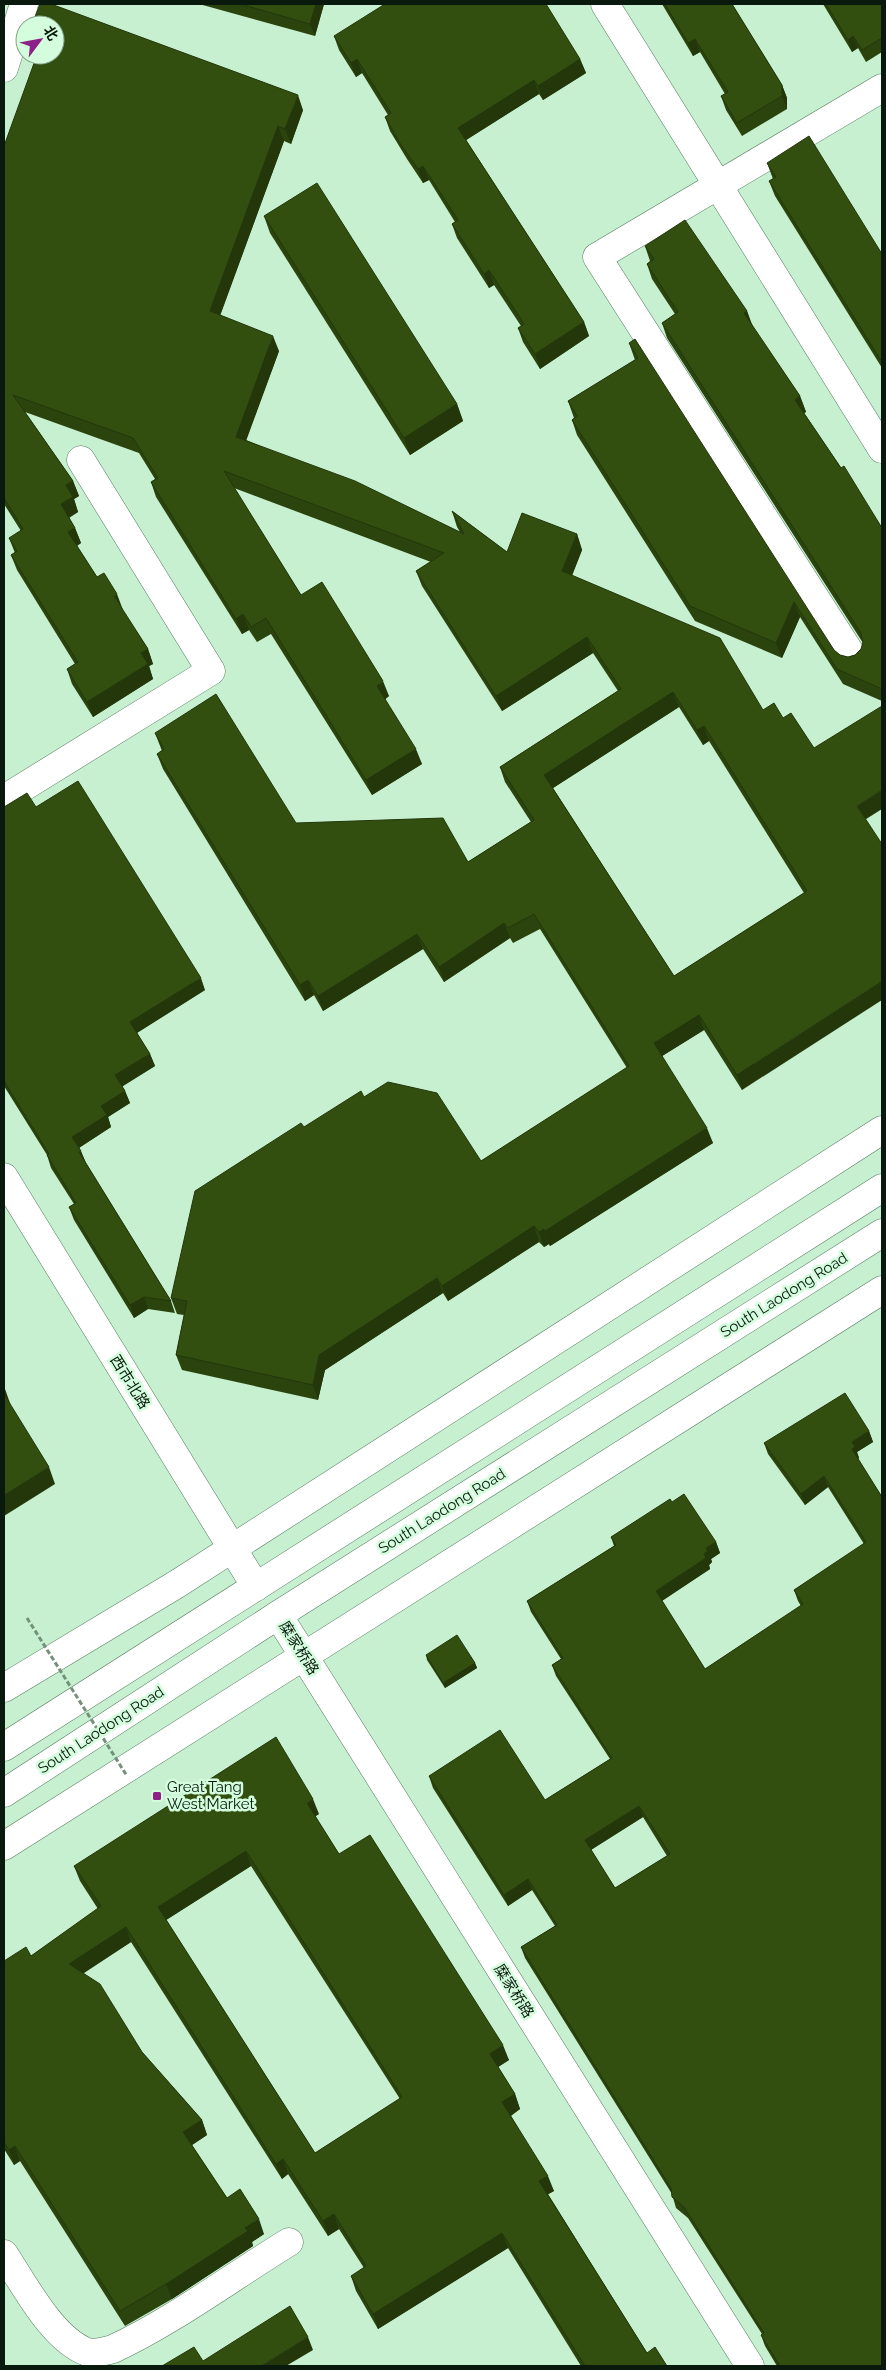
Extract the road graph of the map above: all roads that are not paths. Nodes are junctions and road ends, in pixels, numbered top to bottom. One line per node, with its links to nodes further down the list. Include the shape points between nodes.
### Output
1 (24, 4): 3 (street)
2 (606, 4): 5 (street)
3 (4, 68)
4 (882, 88): 5 (street)
5 (720, 185): 6 (street); 8 (street, via 598,257)
6 (882, 449)
7 (80, 460): 9 (street, via 211,671)
8 (854, 657)
9 (4, 799)
10 (882, 1130): 15 (street)
11 (4, 1177): 15 (street, 西市北路)
12 (882, 1188): 16 (street)
13 (882, 1233): 17 (street, South Laodong Road)
14 (882, 1290): 18 (street)
15 (232, 1549): 16 (street, 西市北路); 19 (street)
16 (256, 1587): 20 (street)
17 (278, 1615): 18 (street, 糜家桥路); 21 (street, South Laodong Road)
18 (304, 1656): 22 (street); 25 (street, 糜家桥路)
19 (4, 1688)
20 (4, 1747)
21 (4, 1793)
22 (4, 1846)
23 (289, 2242): 24 (street, via 110,2350 88,2352 70,2343 44,2313)
24 (4, 2254)
25 (750, 2366)

